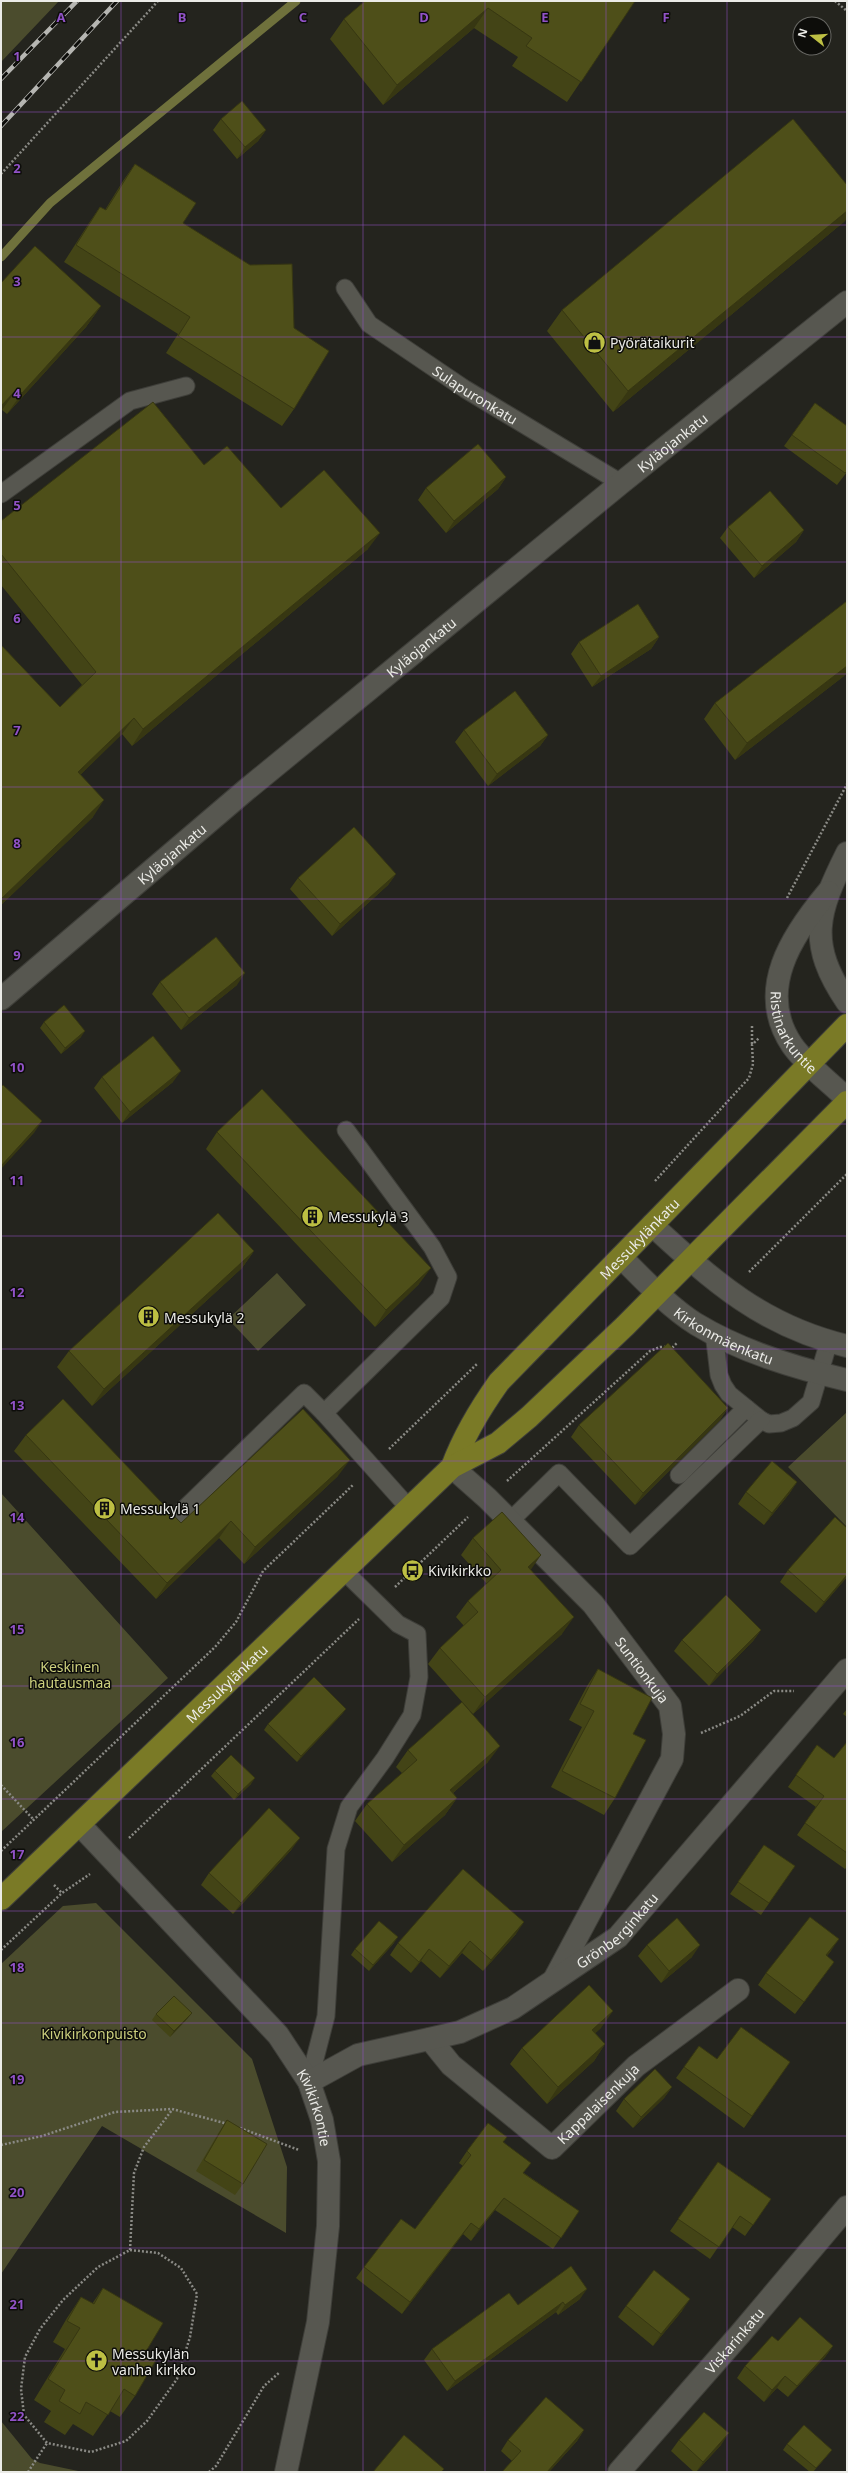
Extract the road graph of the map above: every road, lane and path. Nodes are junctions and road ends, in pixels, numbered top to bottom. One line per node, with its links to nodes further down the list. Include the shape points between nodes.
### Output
1 (158, 1): 4 (path)
2 (835, 1): 3 (path)
3 (847, 11)
4 (1, 174)
5 (345, 288): 8 (lane, Sulapuronkatu, via 369,324 465,389)
6 (847, 302): 8 (street, Kyläojankatu)
7 (186, 386): 9 (lane, via 130,401)
8 (621, 483): 12 (street, Kyläojankatu, via 246,790)
9 (1, 494)
10 (847, 853): 11 (street, Ristinarkuntie)
11 (828, 892): 13 (street, Ristinarkuntie, via 821,913 821,946 830,973); 14 (street, Ristinarkuntie, via 802,923 789,947 779,975)
12 (1, 999)
13 (847, 1002)
14 (779, 1020): 16 (street, Ristinarkuntie, via 793,1046); 20 (path, via 752,1045 753,1064 749,1078)
15 (847, 1025): 16 (main road, Messukylänkatu)
16 (809, 1062): 17 (street, Ristinarkuntie); 21 (main road, Messukylänkatu)
17 (847, 1100): 23 (main road, Messukylänkatu)
18 (346, 1130): 32 (lane, via 432,1247 448,1277 442,1298)
19 (847, 1174): 24 (path)
20 (650, 1185)
21 (652, 1225): 22 (main road, Messukylänkatu); 23 (street)
22 (621, 1257): 25 (street, Kirkonmäenkatu); 35 (main road, Messukylänkatu, via 499,1382 476,1413 464,1435)
23 (690, 1260): 25 (main road, Messukylänkatu); 27 (street, via 743,1302 789,1326)
24 (747, 1274)
25 (657, 1292): 26 (street, Kirkonmäenkatu, via 696,1324); 35 (main road, Messukylänkatu, via 625,1326 498,1443)
26 (714, 1333): 29 (street, Kirkonmäenkatu, via 777,1362); 31 (lane, via 719,1375 723,1385 729,1394)
27 (838, 1343): 29 (lane)
28 (479, 1362): 34 (path)
29 (819, 1374): 30 (street, Kirkonmäenkatu); 33 (lane, via 810,1402 794,1418 769,1424)
30 (847, 1380)
31 (746, 1408): 33 (lane); 36 (lane)
32 (324, 1413): 34 (lane); 38 (lane, via 304,1393)
33 (761, 1420): 39 (lane, via 630,1546 559,1473)
34 (371, 1467): 37 (lane); 45 (path, via 263,1571 236,1622 215,1647)
35 (452, 1467): 37 (main road, Messukylänkatu); 39 (street, Suntionkuja)
36 (679, 1475)
37 (409, 1508): 40 (main road, Messukylänkatu)
38 (178, 1515)
39 (510, 1521): 43 (street, Suntionkuja, via 592,1604 670,1706)
40 (344, 1572): 46 (main road, Messukylänkatu); 52 (lane, via 398,1624 417,1634 419,1677 412,1715 385,1758 349,1807 336,1849 326,2016)
41 (847, 1670): 49 (street, Grönberginkatu, via 618,1938)
42 (800, 1690): 43 (path, via 774,1691 740,1716 710,1730 696,1734)
43 (674, 1734): 49 (street, Suntionkuja, via 672,1759)
44 (1, 1786): 45 (path)
45 (34, 1820): 47 (path)
46 (80, 1825): 48 (main road, Messukylänkatu); 52 (street, Kivikirkontie, via 278,2035)
47 (1, 1852)
48 (1, 1899)
49 (553, 1981): 51 (street, Grönberginkatu, via 513,2008 460,2032)
50 (738, 1990): 51 (street, Kappalaisenkuja, via 613,2085 552,2148 451,2065)
51 (430, 2039): 52 (street, Grönberginkatu, via 358,2055)
52 (309, 2082): 62 (street, Kivikirkontie, via 322,2120 329,2161 328,2226 318,2322)
53 (172, 2109): 54 (path, via 115,2112 42,2136); 55 (path, via 228,2124); 57 (path, via 144,2147 134,2173)
54 (1, 2145)
55 (306, 2152)
56 (847, 2207): 63 (street, Viskarinkatu)
57 (130, 2250): 59 (path, via 98,2267 63,2300 40,2329 26,2357 21,2389 24,2415); 59 (path, via 158,2253 181,2268 197,2294 190,2337 177,2379 147,2421 126,2442 91,2452)
58 (285, 2367): 61 (path, via 264,2386 216,2466)
59 (47, 2443): 60 (path)
60 (28, 2472)
61 (209, 2472)
62 (286, 2472)
63 (619, 2472)

